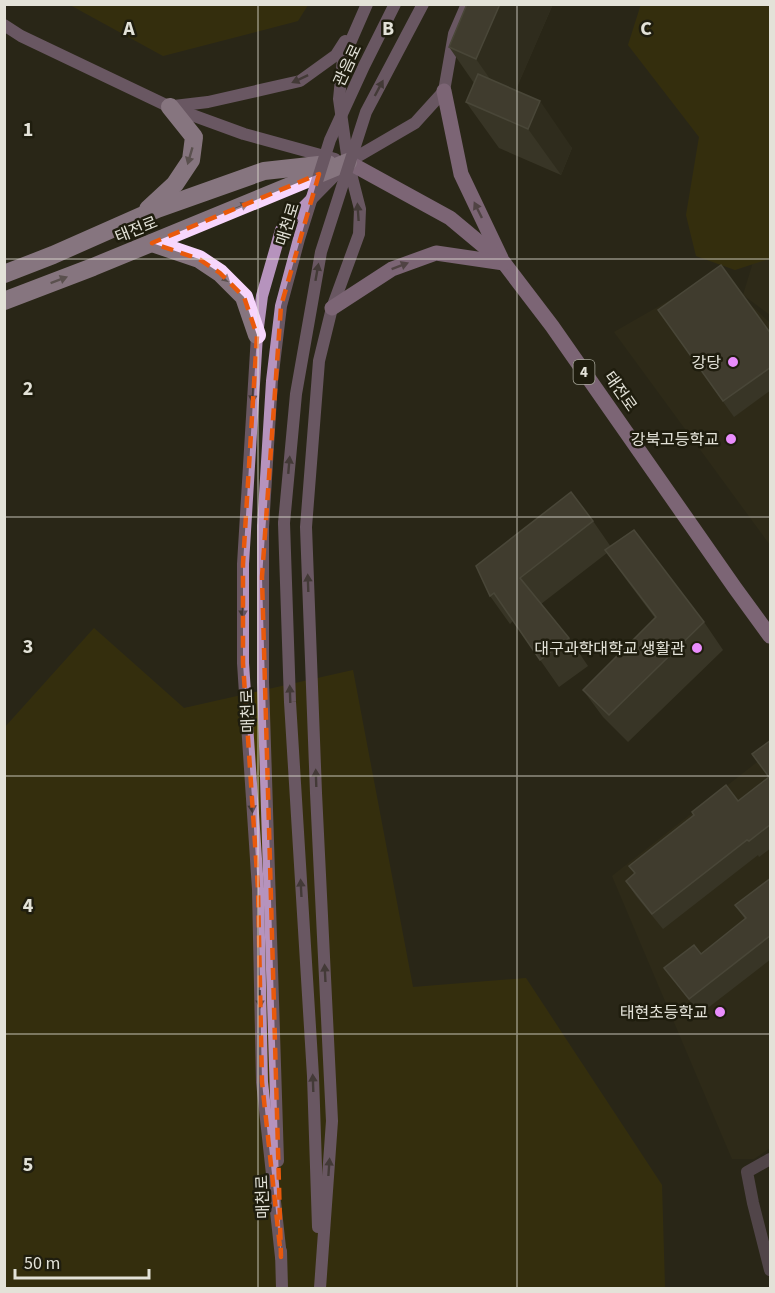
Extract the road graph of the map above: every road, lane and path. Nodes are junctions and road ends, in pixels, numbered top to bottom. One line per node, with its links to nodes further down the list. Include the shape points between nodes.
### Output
1 (395, 4): 8 (main road, 관음로, bridge)
2 (423, 4): 22 (main road, one-way to 2, bridge, via 284,523 296,394 321,252 366,112)
3 (467, 4): 6 (main road, via 454,34)
4 (366, 6): 7 (main road, one-way to 7, via 336,55 300,81 208,102); 9 (main road, via 344,59 339,99)
5 (4, 25): 7 (main road)
6 (444, 91): 9 (main road, via 415,123); 12 (main road, one-way to 6, via 461,174)
7 (170, 106): 9 (main road, via 244,134); 10 (highway, one-way to 10, via 194,137 191,160 175,184)
8 (330, 140): 19 (main road, 매천로, bridge, via 281,306 263,526 262,682)
9 (348, 162): 10 (highway, 태전로, via 264,171); 11 (highway, 태전로, one-way to 9); 12 (main road, 태전로 / 4, via 450,218); 15 (main road, one-way to 9, via 359,234 360,209); 16 (main road, via 280,230 262,296)
10 (140, 216): 13 (highway, 태전로)
11 (152, 243): 14 (highway, 태전로, one-way to 11); 16 (highway, one-way to 16, via 199,259 220,273 244,297)
12 (504, 263): 15 (main road, one-way to 12, via 392,269 436,253); 17 (main road, 태전로 / 4)
13 (4, 274)
14 (4, 301)
15 (332, 308): 22 (main road, one-way to 15, via 332,1121 306,527 319,361)
16 (257, 335): 19 (main road, one-way to 19, via 243,564 243,663 258,889 262,1082)
17 (771, 636)
18 (771, 1159): 20 (street, via 747,1172)
19 (281, 1257): 21 (main road, 매천로)
20 (771, 1270)
21 (282, 1288)
22 (320, 1288)

